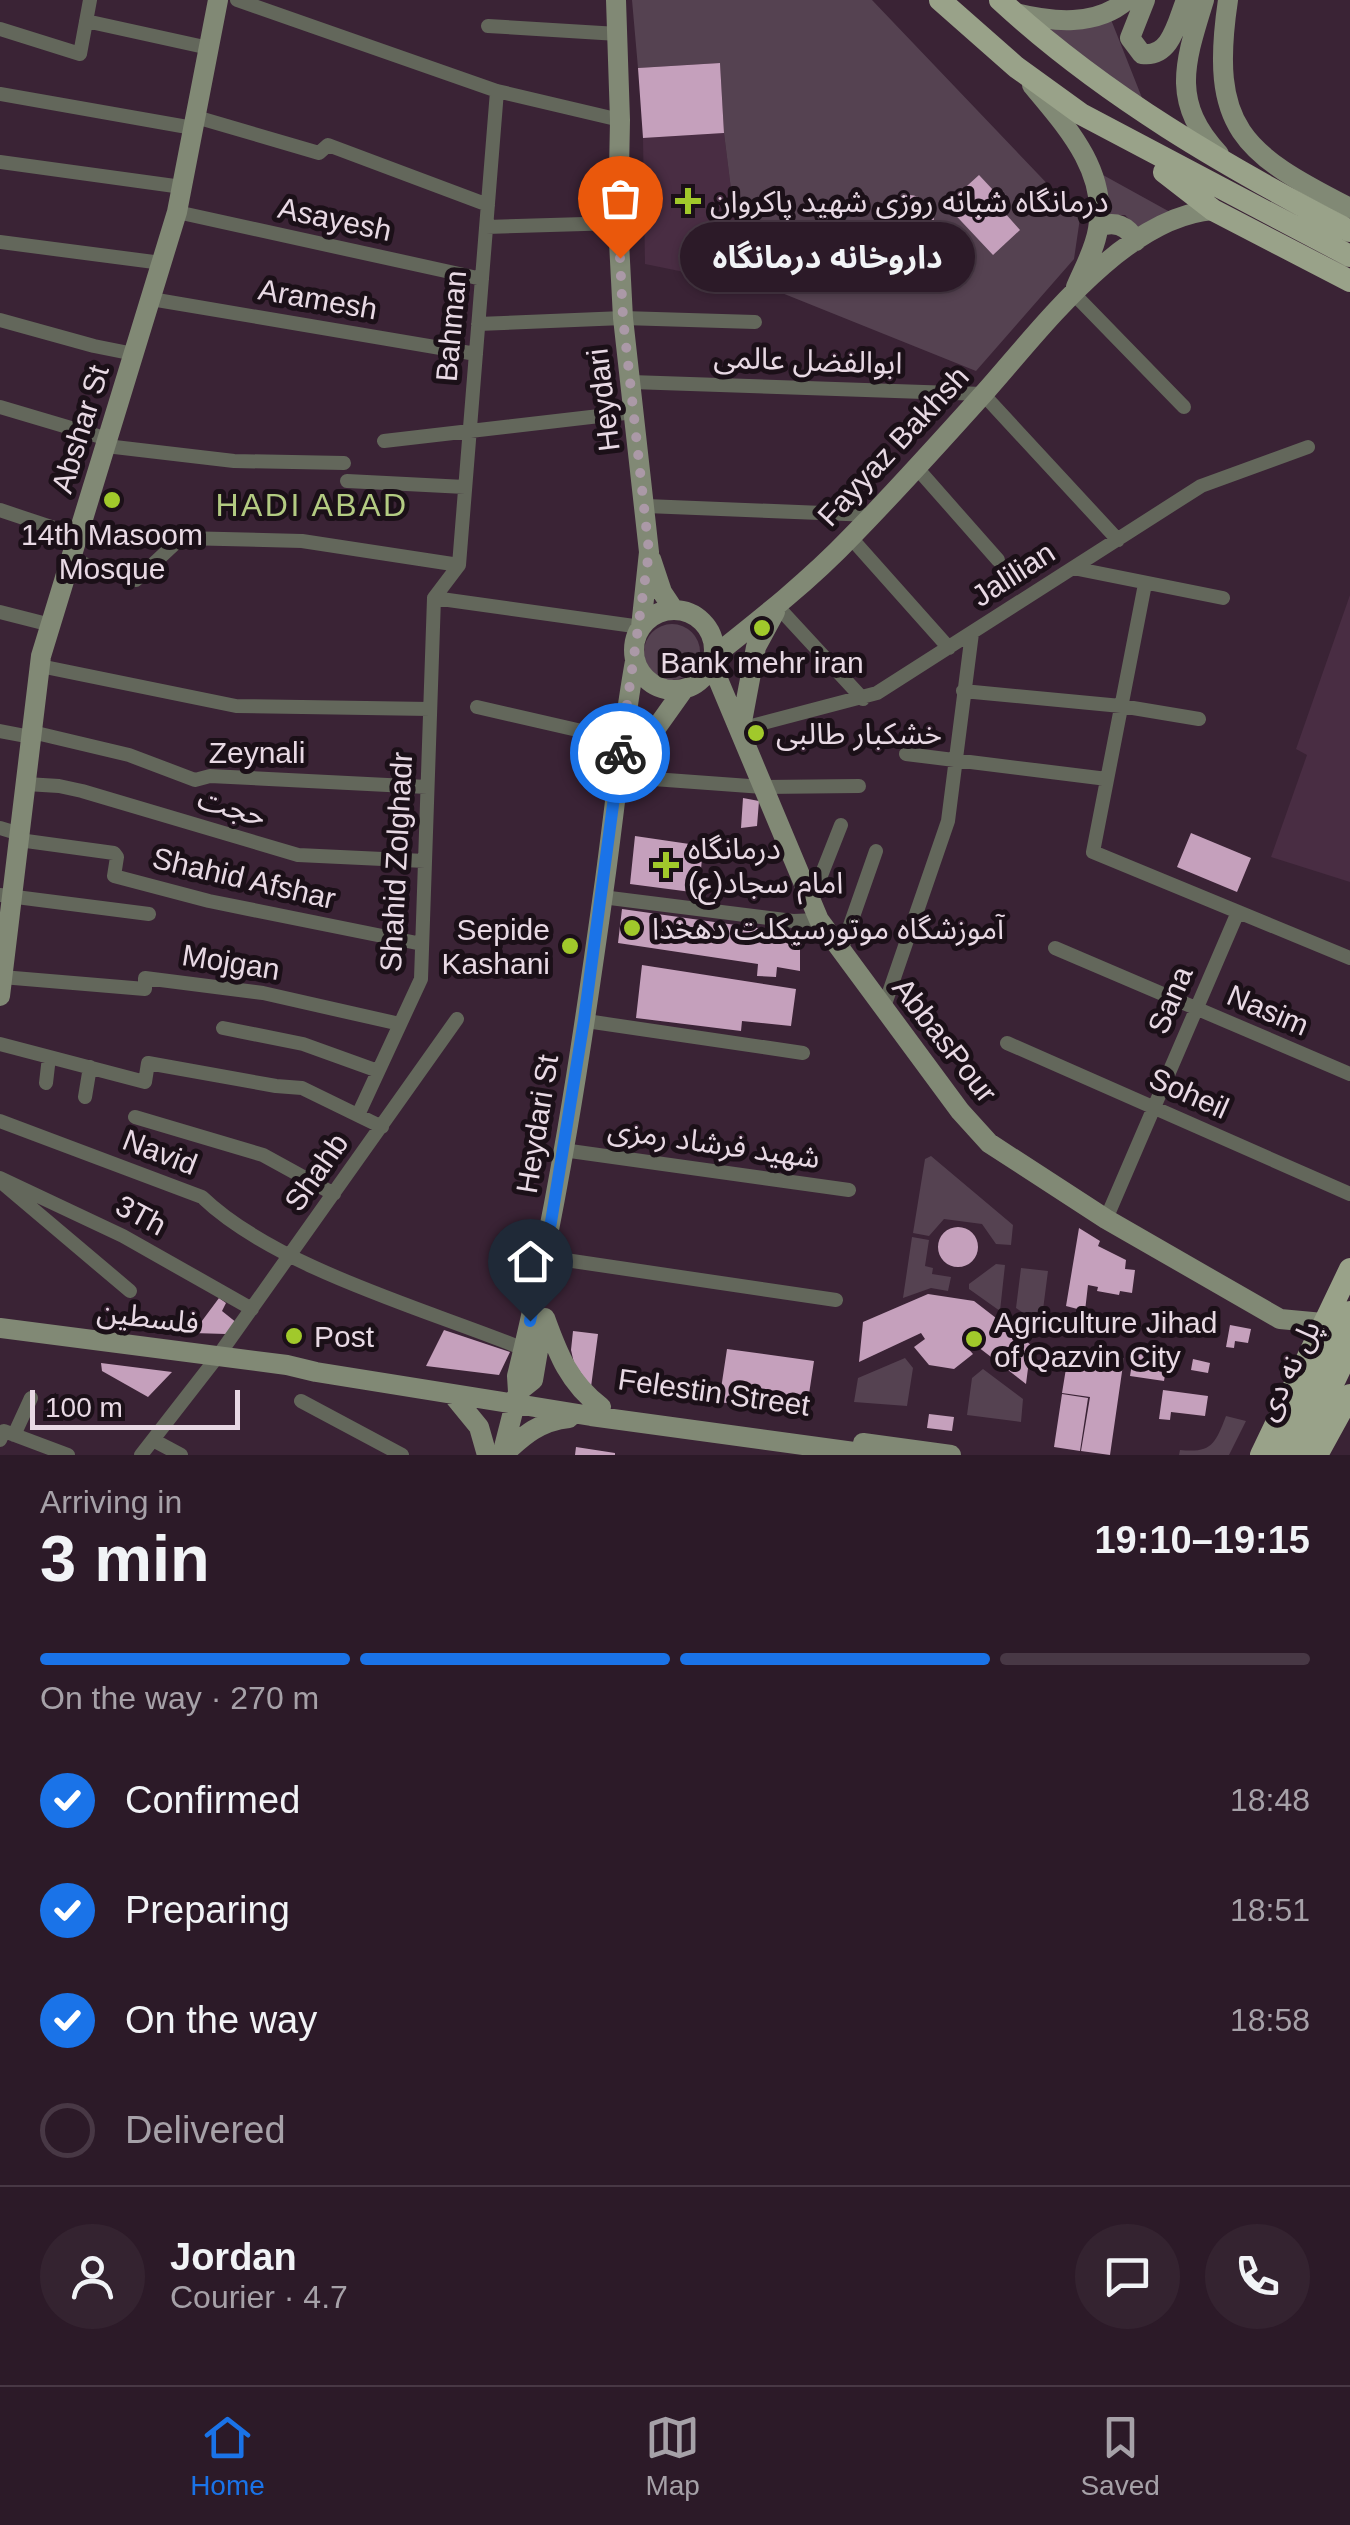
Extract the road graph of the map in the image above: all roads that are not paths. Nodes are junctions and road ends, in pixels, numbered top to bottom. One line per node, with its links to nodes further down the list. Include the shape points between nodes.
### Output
1 (90, 0): 12 (street)
2 (218, 0): 16 (street, Abshar St)
3 (236, 0): 18 (street)
4 (616, 0): 15 (street, Heydari)
5 (940, 0): 17 (main road)
6 (1127, 0): 11 (street, via 1108,12 1054,21)
7 (1144, 0): 8 (street, via 1130,38 1142,54 1152,55 1168,44)
8 (1186, 0)
9 (1204, 0): 24 (street, via 1184,77 1186,96 1194,124)
10 (1228, 0): 27 (street, via 1222,75 1235,122 1267,162)
11 (1006, 6): 24 (main road, via 1150,118)
12 (86, 21): 14 (street, via 80,54); 16 (street)
13 (488, 26): 15 (street)
14 (0, 29)
15 (618, 34): 20 (street, Heydari)
16 (209, 48): 21 (street, Abshar St)
17 (1016, 67): 22 (main road); 32 (street, via 1071,132 1090,167)
18 (497, 91): 20 (street); 26 (street, Bahman)
19 (0, 94): 21 (street)
20 (620, 120): 30 (street, Heydari)
21 (195, 122): 25 (street, Abshar St); 26 (street, via 319,152 328,145)
22 (1114, 133): 28 (main road); 36 (main road)
23 (0, 162): 25 (street)
24 (1234, 170): 33 (main road)
25 (182, 187): 29 (street, Abshar St)
26 (488, 204): 31 (street, Bahman)
27 (1350, 208)
28 (1214, 210): 34 (street, via 1190,212); 39 (main road)
29 (177, 212): 37 (street, Abshar St); 38 (street, Asayesh)
30 (618, 223): 31 (street); 42 (street, Heydari)
31 (486, 226): 38 (street, Bahman)
32 (1099, 226): 34 (street, via 1124,226); 40 (street)
33 (1350, 231)
34 (1136, 241): 40 (street)
35 (0, 242): 37 (street)
36 (1350, 256)
37 (162, 263): 41 (street, Abshar St)
38 (482, 279): 45 (street, Bahman)
39 (1350, 281)
40 (1074, 293): 49 (street, Fayyaz Bakhsh); 50 (street)
41 (150, 299): 46 (street, Abshar St); 47 (street, Aramesh)
42 (623, 318): 44 (street); 45 (street); 48 (street, Heydari)
43 (0, 320): 46 (street)
44 (755, 322)
45 (478, 324): 47 (street, Bahman)
46 (134, 354): 55 (street, Abshar St)
47 (476, 354): 53 (street, Bahman)
48 (631, 382): 49 (street, ابوالفضل عالمی); 52 (street, Heydari)
49 (983, 394): 58 (street, Fayyaz Bakhsh); 66 (street)
50 (1184, 406)
51 (0, 407): 55 (street)
52 (634, 412): 53 (street); 61 (street, Heydari)
53 (470, 431): 54 (street); 60 (street, Bahman)
54 (384, 441)
55 (107, 443): 57 (street, via 234,461); 64 (street, Abshar St)
56 (1308, 447): 66 (street, Jalilian, via 1201,486)
57 (344, 464)
58 (916, 467): 63 (street, Fayyaz Bakhsh); 69 (street)
59 (346, 481): 60 (street)
60 (466, 487): 70 (street, Bahman)
61 (646, 506): 63 (street); 67 (street, Heydari)
62 (0, 510): 64 (street)
63 (872, 515): 65 (street, Fayyaz Bakhsh)
64 (78, 536): 68 (street, Abshar St)
65 (851, 538): 75 (street, Fayyaz Bakhsh); 83 (street)
66 (1118, 540): 71 (street, Jalilian)
67 (649, 552): 76 (street); 79 (street)
68 (71, 560): 70 (street, via 136,580 181,538 302,541); 78 (street, Abshar St)
69 (998, 560)
70 (459, 565): 73 (street)
71 (1073, 568): 72 (street); 82 (street, Jalilian)
72 (1145, 584): 74 (street); 90 (street)
73 (434, 598): 79 (street); 92 (street, Shahid Zolghadr)
74 (1223, 598)
75 (778, 607): 80 (street, Fayyaz Bakhsh); 89 (street); 94 (street, via 756,646)
76 (674, 610): 79 (street); 81 (street, via 696,616)
77 (0, 612): 78 (street)
78 (51, 624): 86 (street, Abshar St)
79 (641, 627): 84 (street)
80 (748, 629): 81 (street); 85 (street, Fayyaz Bakhsh)
81 (710, 632): 85 (street)
82 (972, 633): 83 (street, Jalilian); 88 (street)
83 (949, 648): 89 (street, Jalilian)
84 (635, 661): 87 (street, via 648,682); 97 (street)
85 (713, 661): 87 (street); 94 (street, AbbasPour)
86 (40, 666): 92 (street, via 222,704); 96 (street, Abshar St)
87 (684, 690): 100 (street)
88 (963, 691): 90 (street); 99 (street)
89 (863, 699): 94 (street, Jalilian)
90 (1121, 706): 93 (street); 101 (street)
91 (477, 707): 97 (street)
92 (430, 709): 105 (street, Shahid Zolghadr)
93 (1200, 719)
94 (740, 729): 103 (street, AbbasPour)
95 (0, 731): 96 (street, Zeynali)
96 (32, 735): 102 (street, Abshar St); 105 (street, Zeynali, via 129,755 195,780)
97 (621, 740): 100 (street)
98 (906, 754): 99 (street)
99 (958, 760): 101 (street); 121 (street, via 948,821)
100 (624, 771): 103 (street); 111 (street, Heydari St); 159 (street, Heydari St)
101 (1107, 779): 113 (street, via 1093,852)
102 (26, 784): 107 (street, Abshar St); 109 (street, حجت, via 60,786 298,855)
103 (763, 786): 104 (street); 112 (street, AbbasPour)
104 (859, 786)
105 (428, 787): 109 (street, Shahid Zolghadr)
106 (841, 825): 112 (street)
107 (13, 834): 110 (street, Abshar St); 116 (street, Shahid Afshar, via 114,853 114,876)
108 (876, 851): 118 (street)
109 (425, 861): 116 (street, Shahid Zolghadr)
110 (6, 896): 114 (street); 115 (street, Abshar St)
111 (610, 898): 112 (street, via 793,922); 124 (street, Heydari St)
112 (815, 911): 118 (street, AbbasPour)
113 (1238, 912): 119 (street); 122 (street, Sana)
114 (149, 914)
115 (4, 939): 120 (street, Abshar St)
116 (422, 944): 125 (street, Shahid Zolghadr, via 421,979)
117 (1054, 948): 122 (street, Nasim)
118 (841, 951): 121 (street, AbbasPour)
119 (1350, 958)
120 (1, 987): 125 (street, Mojgan, via 145,989 146,978 262,993)
121 (883, 1010): 146 (street, AbbasPour, via 990,1143)
122 (1196, 1010): 133 (street, Nasim); 136 (street, Sana)
123 (457, 1019): 140 (street, Shahb)
124 (592, 1022): 129 (street); 141 (street, Heydari St)
125 (400, 1024): 132 (street, Shahid Zolghadr)
126 (222, 1028): 132 (street, via 303,1044)
127 (1007, 1043): 136 (street, Soheil)
128 (0, 1044): 130 (street)
129 (803, 1053)
130 (49, 1057): 131 (street); 134 (street)
131 (90, 1068): 135 (street); 137 (street, via 144,1082 148,1063 302,1088)
132 (378, 1071): 137 (street, Shahid Zolghadr)
133 (1350, 1074)
134 (46, 1083)
135 (85, 1097)
136 (1154, 1108): 145 (street, Soheil); 146 (street, Sana)
137 (358, 1115): 140 (street)
138 (135, 1117): 144 (street, via 263,1156)
139 (0, 1121): 147 (street, Navid, via 202,1197)
140 (382, 1127): 144 (street, Shahb)
141 (570, 1150): 143 (street, شهید فرشاد رمزی); 148 (street, Heydari St)
142 (0, 1180): 150 (street); 152 (street, 3Th, via 122,1236)
143 (849, 1190)
144 (334, 1194): 147 (street, Shahb)
145 (1350, 1194)
146 (1106, 1220): 155 (street, AbbasPour)
147 (290, 1256): 152 (street, Shahb); 159 (street, Navid)
148 (552, 1258): 151 (street); 154 (street, Heydari St)
149 (1350, 1269): 156 (main road)
150 (130, 1291)
151 (836, 1300)
152 (252, 1309): 160 (street, Shahb)
153 (1350, 1312): 171 (main road, پل نه دی)
154 (544, 1315): 166 (street, Heydari St, via 533,1380); 168 (street, via 567,1372)
155 (1280, 1319): 156 (street); 161 (street)
156 (1323, 1323): 161 (main road)
157 (0, 1328): 160 (street, فلسطین)
158 (1350, 1348): 180 (main road, پل نه دی)
159 (524, 1349): 166 (street, Heydari St)
160 (218, 1356): 162 (street, فلسطین); 170 (street, Shahb)
161 (1306, 1358): 171 (main road)
162 (288, 1364): 163 (street, Felestin Street); 166 (street, Felestin Street, via 368,1369)
163 (452, 1394): 166 (street, Felestin Street); 176 (street, via 479,1427)
164 (1350, 1396): 181 (main road)
165 (31, 1398): 169 (street)
166 (517, 1398): 168 (street, Felestin Street); 177 (street)
167 (301, 1401): 175 (street)
168 (596, 1412): 177 (street, via 535,1427); 178 (street, Felestin Street); 179 (street, Felestin Street)
169 (7, 1437): 172 (street)
170 (153, 1440): 173 (street, Shahb); 174 (street)
171 (1267, 1452)
172 (68, 1455)
173 (142, 1455)
174 (181, 1455)
175 (402, 1455)
176 (487, 1455)
177 (502, 1455)
178 (876, 1455)
179 (951, 1455)
180 (1298, 1455)
181 (1317, 1455)

